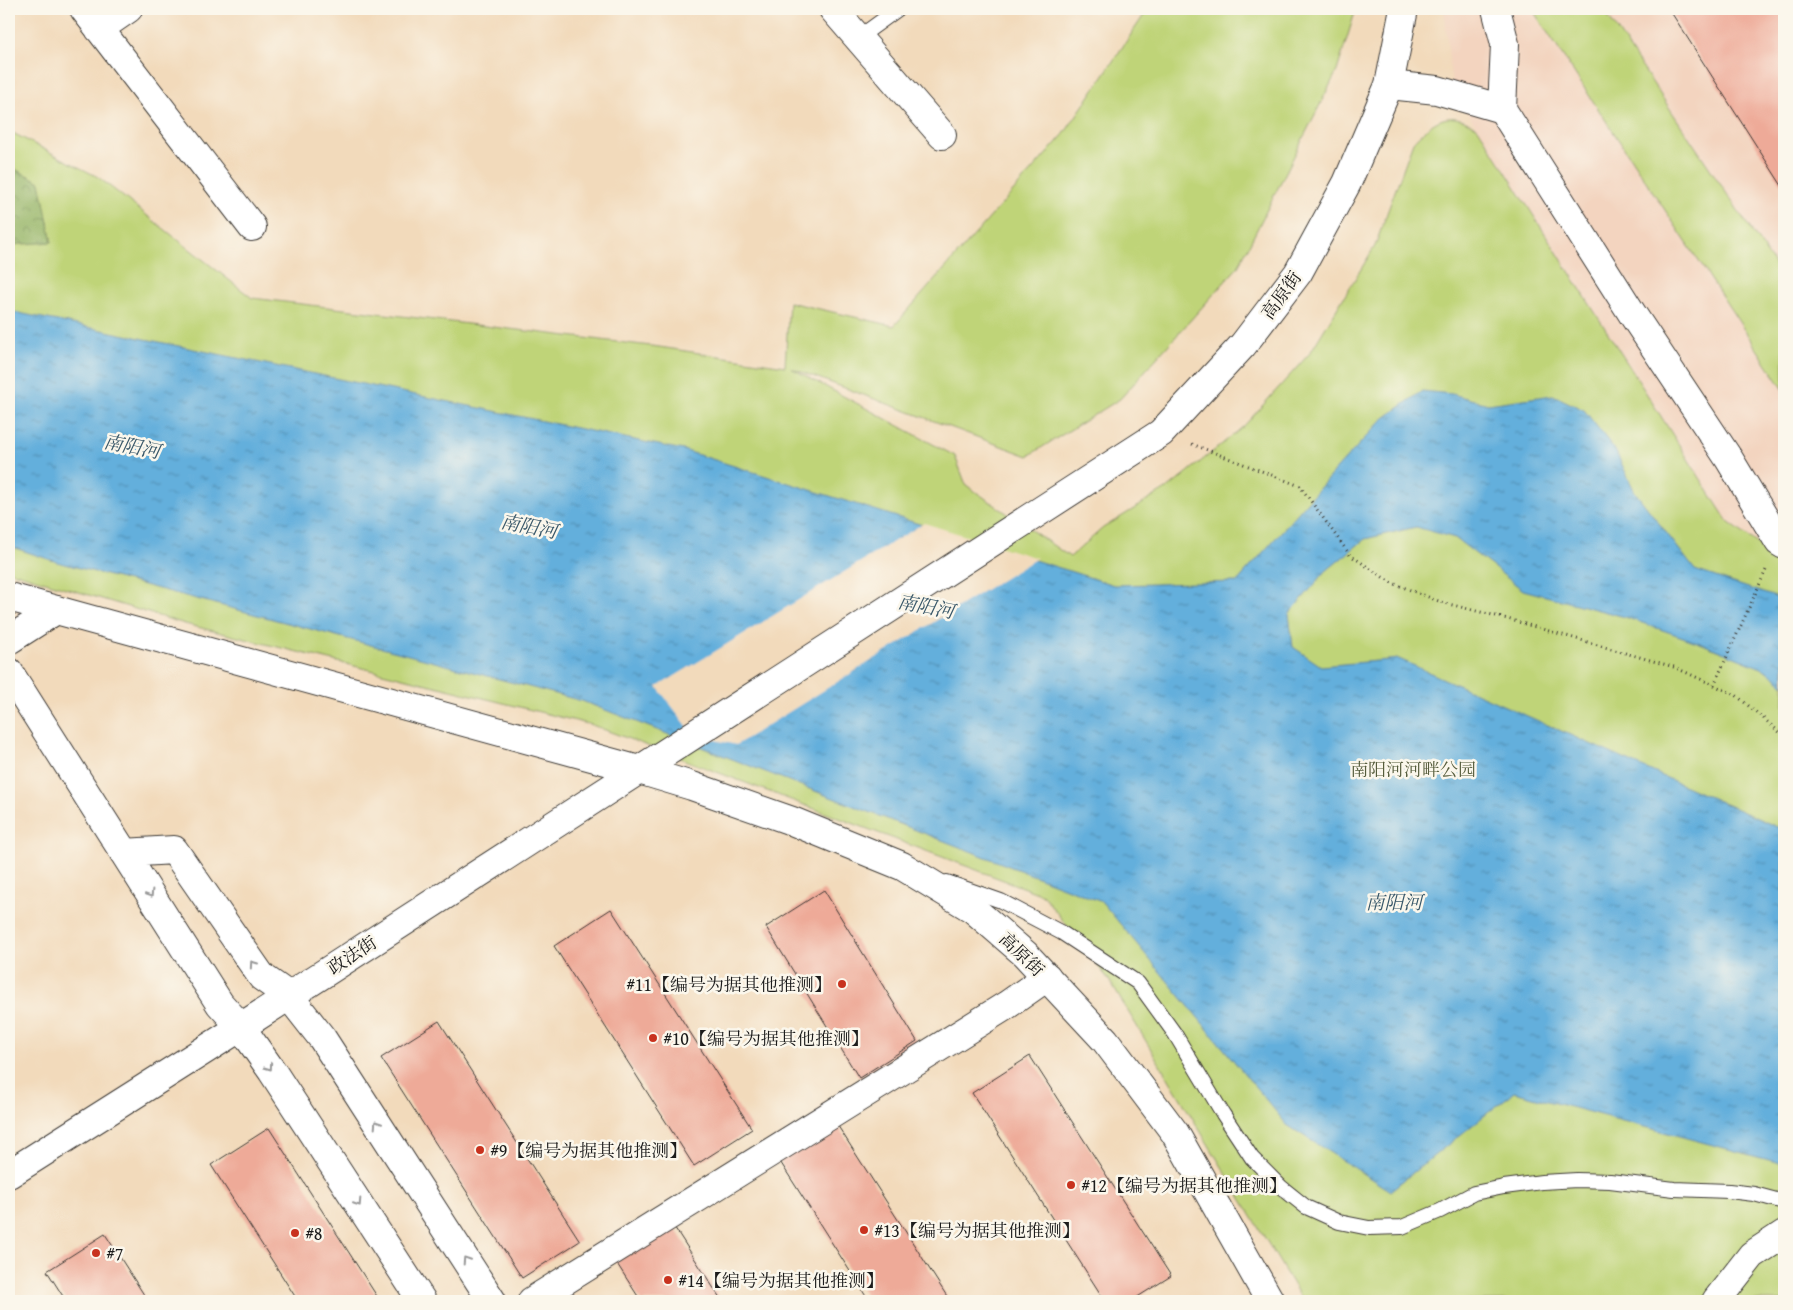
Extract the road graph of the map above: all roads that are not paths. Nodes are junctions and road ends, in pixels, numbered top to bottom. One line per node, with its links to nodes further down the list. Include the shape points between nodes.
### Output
1 (128, 9): 6 (street)
2 (833, 9): 7 (street)
3 (898, 9): 7 (lane)
4 (1404, 9): 8 (street, 高原街)
5 (1496, 9): 9 (street, via 1505,44)
6 (91, 19): 11 (street)
7 (858, 38): 10 (street)
8 (1389, 85): 9 (street, via 1438,90); 17 (street, 高原街, via 1347,183 1298,273 1244,345 1161,433)
9 (1502, 109): 12 (street)
10 (942, 135)
11 (252, 227)
12 (1782, 544)
13 (9, 597): 14 (street, 高原街)
14 (56, 610): 15 (street); 18 (street, 高原街)
15 (9, 640)
16 (9, 672): 19 (street)
17 (694, 734): 18 (street, 政法街)
18 (639, 770): 20 (street, 高原街, via 792,821); 22 (street, 政法街)
19 (124, 853): 22 (street, one-way to 19, via 262,977 174,850); 23 (street, one-way to 23, via 220,1004)
20 (902, 866): 21 (street, 高原街, via 973,909); 25 (lane, via 1001,901 1062,933 1138,983 1175,1034 1252,1158 1306,1207 1339,1222 1369,1228 1402,1227 1440,1212 1474,1193 1577,1180 1729,1191)
21 (1047, 977): 29 (street); 30 (street, 高原街, via 1106,1040 1175,1133)
22 (289, 996): 23 (street, 政法街); 28 (street, one-way to 22, via 322,1038)
23 (241, 1027): 24 (street, 政法街); 27 (street, one-way to 27)
24 (9, 1174)
25 (1784, 1202)
26 (1784, 1234): 31 (street, via 1752,1256)
27 (422, 1301)
28 (492, 1301)
29 (532, 1301)
30 (1270, 1301)
31 (1716, 1301)

